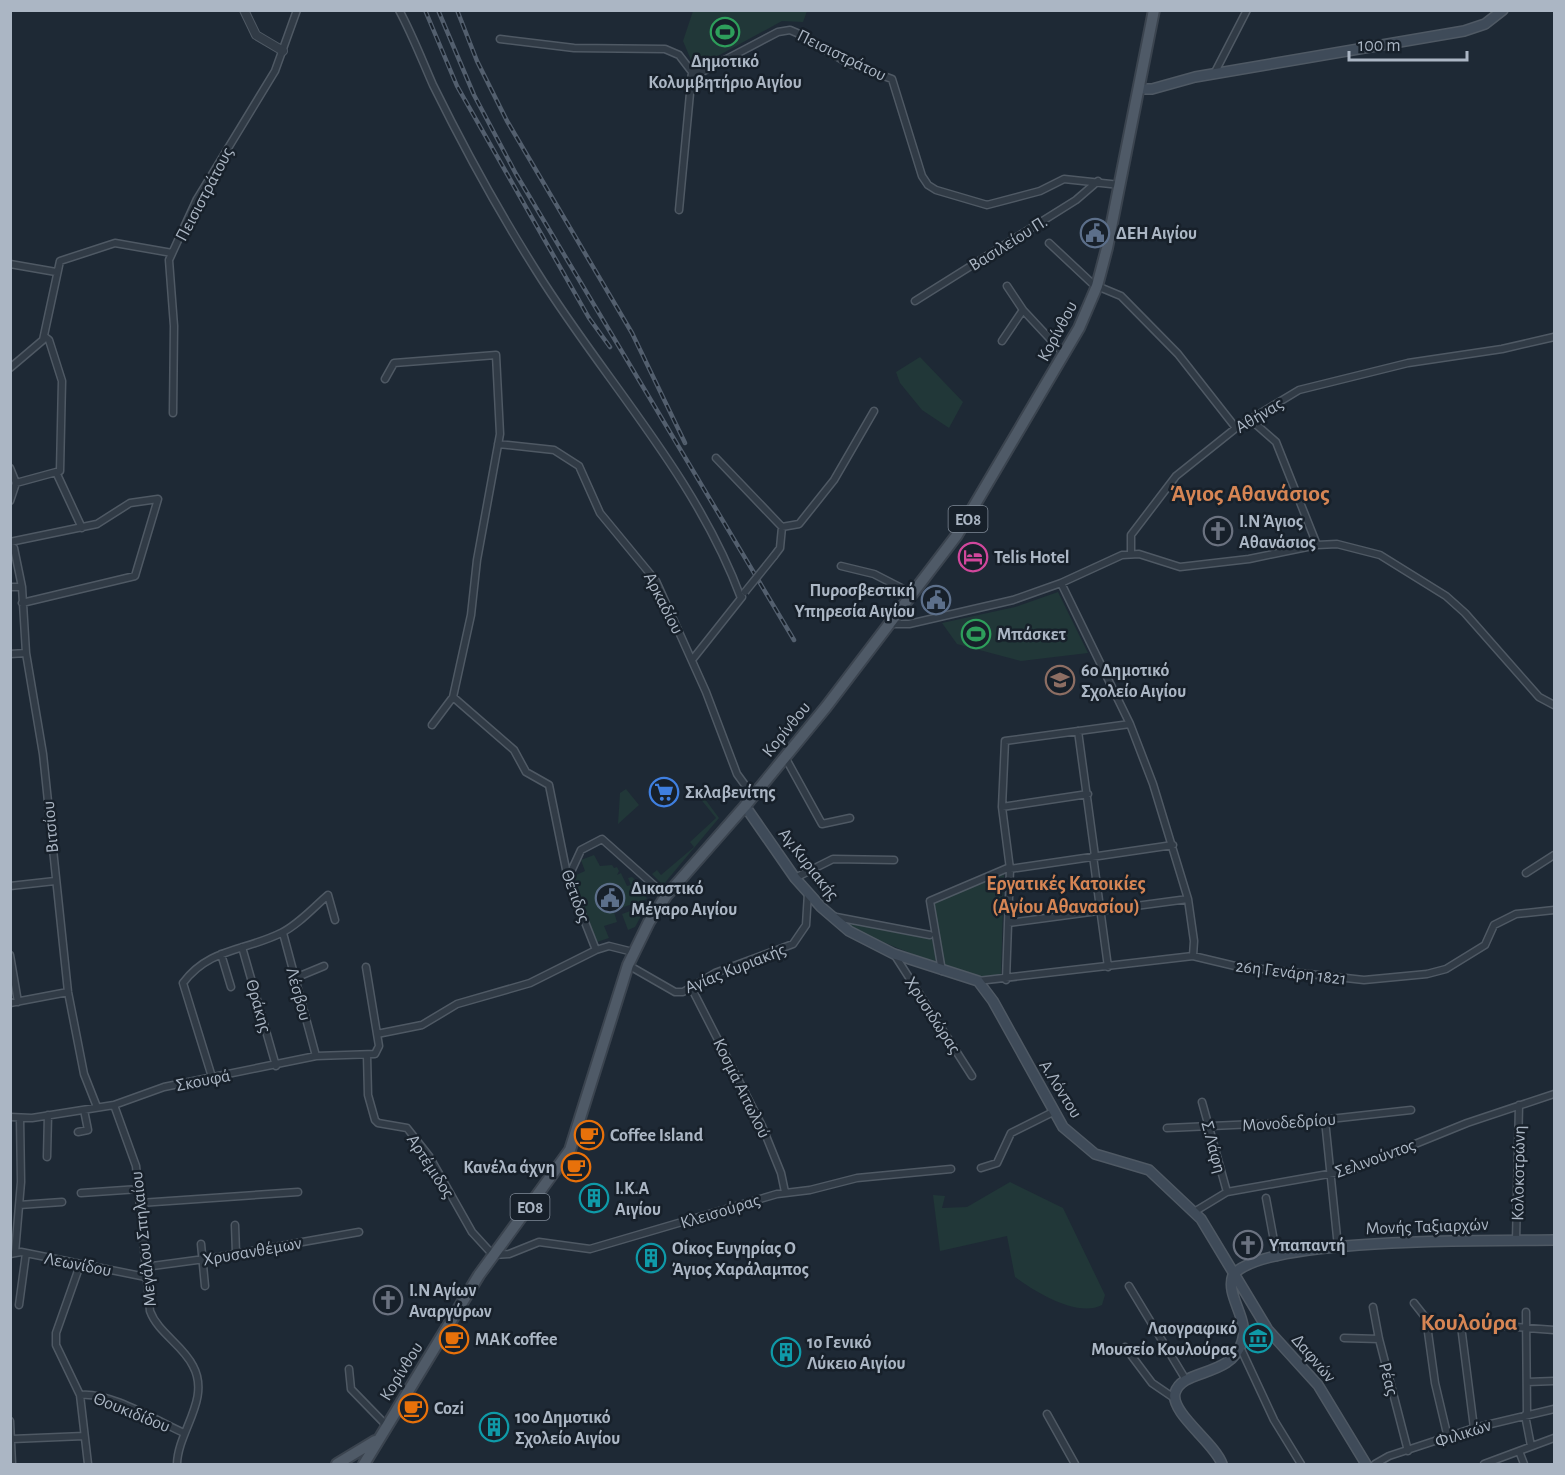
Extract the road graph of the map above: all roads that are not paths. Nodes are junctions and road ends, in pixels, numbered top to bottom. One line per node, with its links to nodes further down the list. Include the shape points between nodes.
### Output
1 (244, 10): 8 (street, via 256,35)
2 (297, 10): 8 (street, Πεισιστράτους)
3 (399, 10): 48 (street, via 434,87 498,207 560,307 626,396 693,499)
4 (1154, 10): 11 (main road, Κορίνθου / ΕΟ8)
5 (1247, 10): 10 (street)
6 (1503, 10): 10 (main road, via 1485,24 1464,31)
7 (500, 39): 9 (street, via 574,48 665,49 680,56)
8 (283, 51): 16 (street, Πεισιστράτους, via 197,199)
9 (692, 72): 12 (street, Πεισιστράτου, via 708,70 778,32 790,30 848,63 892,79 922,176 936,190 987,205 1040,191 1064,179); 14 (street)
10 (1214, 74): 11 (main road)
11 (1139, 89): 13 (main road, Κορίνθου / ΕΟ8)
12 (1098, 181): 13 (street, Πεισιστράτου); 21 (street, Βασιλείου Π., via 1076,200)
13 (1119, 185): 20 (main road, Κορίνθου / ΕΟ8)
14 (679, 210)
15 (1049, 243): 20 (street)
16 (172, 253): 18 (street, Πεισιστράτους, via 115,243 60,261); 30 (street, via 168,266 174,326)
17 (10, 264): 18 (street)
18 (56, 272): 23 (street)
19 (1007, 286): 22 (street)
20 (1096, 287): 26 (main road, Κορίνθου / ΕΟ8); 32 (street, via 1121,296 1178,354)
21 (915, 301)
22 (1023, 310): 25 (street); 26 (street)
23 (44, 336): 27 (street); 36 (street, via 49,340 62,381 60,471)
24 (1554, 337): 31 (street, Αθήνας, via 1444,356 1299,390)
25 (1002, 341)
26 (1065, 354): 49 (main road, Κορίνθου / ΕΟ8, via 957,535)
27 (10, 368)
28 (385, 379): 33 (street, via 394,363 496,355)
29 (874, 411): 39 (street, via 834,480 799,524)
30 (173, 413)
31 (1251, 420): 32 (street, Αθήνας); 42 (street, via 1276,442)
32 (1236, 428): 43 (street, Αθήνας, via 1165,489 1131,535)
33 (498, 444): 54 (street, Αρκαδίου, via 554,450 579,466 600,513 652,576); 55 (street, via 471,615)
34 (716, 459): 39 (street)
35 (10, 468): 37 (street)
36 (56, 472): 37 (street); 40 (street)
37 (16, 483): 38 (street)
38 (10, 501)
39 (782, 527): 48 (street, bridge, via 780,548)
40 (82, 528): 41 (street); 50 (street, via 97,524 130,503 158,499 135,576)
41 (10, 544): 47 (street, Βιτσίου)
42 (1317, 544): 43 (street, via 1249,560 1180,567); 56 (street, via 1347,545 1380,555 1446,596 1466,613 1539,697)
43 (1131, 554): 45 (street, via 1114,557)
44 (841, 566): 49 (street, via 874,574)
45 (1061, 583): 51 (street, via 1013,600 909,624); 57 (street)
46 (10, 587): 47 (street)
47 (22, 587): 50 (street, Βιτσίου)
48 (743, 595): 54 (street)
49 (913, 595): 51 (main road, Κορίνθου / ΕΟ8)
50 (22, 603): 52 (street, Βιτσίου)
51 (890, 624): 60 (main road, Κορίνθου / ΕΟ8)
52 (26, 653): 53 (street); 74 (street, Βιτσίου, via 42,754)
53 (10, 654)
54 (692, 660): 62 (street, Αρκαδίου, via 737,774)
55 (453, 697): 58 (street); 73 (street, Θέτιδος, via 514,750 526,772 549,785)
56 (1554, 705)
57 (1130, 724): 59 (street); 66 (street)
58 (432, 725)
59 (1078, 731): 61 (street); 64 (street, via 1005,741)
60 (785, 757): 62 (main road, Κορίνθου / ΕΟ8); 65 (street, via 822,824)
61 (1088, 794): 64 (street); 68 (street)
62 (753, 796): 63 (main road, Κορίνθου / ΕΟ8)
63 (745, 806): 72 (main road, Αγ.Κυριακής); 77 (main road, Κορίνθου / ΕΟ8)
64 (1002, 807): 70 (street)
65 (850, 818)
66 (1173, 845): 68 (street); 78 (street)
67 (1554, 855): 71 (street)
68 (1094, 856): 70 (street); 79 (street)
69 (894, 860): 72 (street, via 833,859)
70 (1010, 868): 83 (street); 97 (street, via 930,901)
71 (1526, 873)
72 (795, 878): 76 (main road, Αγ.Κυριακής)
73 (568, 879): 77 (street, via 581,850 602,839); 87 (street, Θέτιδος)
74 (55, 881): 75 (street); 103 (street, Βιτσίου)
75 (10, 886)
76 (807, 893): 81 (main road, Αγ.Κυριακής); 102 (street, Αγίας Κυριακής, via 806,925 793,944 715,973)
77 (666, 896): 88 (main road, Κορίνθου / ΕΟ8)
78 (1188, 898): 79 (street); 92 (street, via 1194,941)
79 (1101, 910): 83 (street); 96 (street)
80 (1554, 910): 92 (street, 26η Γενάρη 1821, via 1516,914 1494,925 1485,945 1454,965 1426,974 1364,980 1235,966)
81 (829, 916): 85 (street); 90 (main road, Αγ.Κυριακής, via 863,940)
82 (335, 920): 84 (street, via 328,895)
83 (1008, 923): 99 (street)
84 (283, 933): 86 (street); 98 (street, Λέσβου)
85 (930, 935)
86 (242, 947): 89 (street); 109 (street, Θράκης)
87 (596, 950): 88 (street, via 609,946); 106 (street, via 526,984 457,1004 422,1024)
88 (633, 952): 93 (main road, Κορίνθου / ΕΟ8)
89 (221, 954): 101 (street); 111 (street, via 194,968 183,983)
90 (894, 954): 97 (main road, Αγ.Κυριακής); 110 (street, Χρυσιδώρας)
91 (10, 955): 104 (street)
92 (1192, 956): 96 (street, 26η Γενάρη 1821)
93 (628, 965): 102 (street, Αγίας Κυριακής, via 675,992); 150 (main road, Κορίνθου / ΕΟ8, via 570,1150)
94 (324, 966): 98 (street)
95 (366, 967): 106 (street)
96 (1108, 967): 99 (street, 26η Γενάρη 1821)
97 (942, 971): 100 (main road, Αγ.Κυριακής)
98 (295, 978): 108 (street, Λέσβου)
99 (1006, 980): 100 (street, 26η Γενάρη 1821)
100 (978, 981): 119 (main road, Α.Λόντου)
101 (231, 987)
102 (691, 987): 133 (street, Κοσμά Αιτωλού, via 762,1126)
103 (68, 992): 104 (street); 116 (street, Βιτσίου, via 84,1074)
104 (18, 1002): 105 (street)
105 (10, 1004)
106 (377, 1034): 107 (street, via 379,1050)
107 (367, 1055): 108 (street, Σκουφά); 150 (street, Αρτέμιδος, via 368,1095 375,1120 407,1128 429,1156 472,1232)
108 (316, 1056): 109 (street, Σκουφά)
109 (276, 1066): 111 (street, Σκουφά)
110 (972, 1076)
111 (212, 1077): 114 (street, Σκουφά, via 164,1087)
112 (1554, 1094): 115 (street, Σελινούντος)
113 (1202, 1102): 124 (street, Σ.Λάφη)
114 (114, 1105): 116 (street, Σκουφά); 131 (street, Μεγάλου Σπηλαίου, via 134,1160)
115 (1519, 1105): 130 (street, Σελινούντος); 144 (street, Κολοκοτρώνη)
116 (97, 1107): 117 (street, Σκουφά)
117 (84, 1110): 120 (street, Σκουφά); 126 (street, via 88,1130)
118 (1411, 1110): 123 (street, Μονοδεδρίου)
119 (1053, 1112): 128 (street, via 1011,1133 997,1163); 140 (main road, Α.Λόντου, via 1070,1134 1095,1154 1149,1170)
120 (48, 1115): 122 (street, Σκουφά); 127 (street)
121 (10, 1117): 122 (street, Σκουφά)
122 (20, 1118): 139 (street)
123 (1325, 1120): 124 (street, Μονοδεδρίου); 130 (street)
124 (1208, 1127): 125 (street, Μονοδεδρίου); 134 (street, Σ.Λάφη)
125 (1167, 1128)
126 (78, 1132)
127 (47, 1157)
128 (981, 1168)
129 (951, 1169): 133 (street, Κλεισούρας, via 857,1178)
130 (1333, 1175): 134 (street, Σελινούντος); 146 (street)
131 (139, 1189): 135 (street); 138 (street, Μεγάλου Σπηλαίου)
132 (298, 1192): 138 (street)
133 (785, 1192): 150 (street, Κλεισούρας, via 590,1249 543,1241 509,1254)
134 (1227, 1192): 140 (street, Σελινούντος)
135 (81, 1193)
136 (1266, 1198): 151 (street)
137 (62, 1202): 139 (street)
138 (140, 1203): 154 (street, Μεγάλου Σπηλαίου)
139 (19, 1205): 149 (street)
140 (1194, 1212): 155 (main road, Α.Λόντου)
141 (235, 1226): 148 (street)
142 (359, 1232): 148 (street, Χρυσανθέμων)
143 (1554, 1240): 144 (main road, Μονής Ταξιαρχών)
144 (1516, 1241): 146 (main road, Μονής Ταξιαρχών, via 1450,1239)
145 (201, 1244): 152 (street)
146 (1338, 1247): 151 (main road, Μονής Ταξιαρχών)
147 (26, 1253): 149 (street, Λεωνίδου); 153 (street, Λεωνίδου); 160 (street)
148 (236, 1253): 152 (street, Χρυσανθέμων)
149 (13, 1254)
150 (493, 1255): 181 (main road, Κορίνθου / ΕΟ8)
151 (1277, 1257): 155 (main road, Μονής Ταξιαρχών, via 1241,1268)
152 (203, 1260): 154 (street, Χρυσανθέμων); 157 (street)
153 (80, 1265): 156 (street, Λεωνίδου); 175 (street, via 56,1333 56,1345)
154 (145, 1267): 156 (street, Μεγάλου Σπηλαίου)
155 (1233, 1275): 170 (main road, via 1231,1285 1243,1325); 202 (main road, Δαφνών, via 1268,1330 1321,1390)
156 (146, 1277): 183 (street, Μεγάλου Σπηλαίου, via 152,1317 188,1358 197,1375 197,1400)
157 (205, 1286)
158 (1129, 1286): 172 (street)
159 (1414, 1303): 185 (street, via 1427,1325)
160 (19, 1305)
161 (1373, 1307): 168 (street, Ρέας)
162 (1526, 1312): 165 (street)
163 (1460, 1318): 182 (street)
164 (1503, 1326): 165 (street)
165 (1526, 1329): 166 (street); 174 (street)
166 (1554, 1330)
167 (1344, 1338): 168 (street)
168 (1379, 1339): 191 (street, Ρέας)
169 (1125, 1347): 176 (street, via 1152,1383)
170 (1240, 1347): 172 (main road, via 1224,1366); 201 (street, via 1274,1420)
171 (349, 1369): 181 (street, via 351,1389)
172 (1186, 1380): 176 (main road)
173 (1554, 1381): 174 (street)
174 (1527, 1382): 179 (street)
175 (80, 1395): 183 (street, Θουκιδίδου, via 109,1400); 184 (street)
176 (1174, 1398): 200 (main road)
177 (1554, 1409): 179 (street, Φιλικών)
178 (1047, 1414): 199 (street)
179 (1526, 1414): 182 (street, Φιλικών); 189 (street)
180 (10, 1420): 187 (street)
181 (386, 1425): 188 (main road, Κορίνθου / ΕΟ8)
182 (1474, 1428): 185 (street, Φιλικών)
183 (184, 1433): 195 (street, Μεγάλου Σπηλαίου)
184 (84, 1436): 187 (street); 194 (street)
185 (1448, 1438): 191 (street, Φιλικών)
186 (1554, 1438): 189 (street)
187 (12, 1439): 193 (street)
188 (378, 1439): 192 (main road, Κορίνθου / ΕΟ8); 196 (main road, Κορίνθου / ΕΟ8)
189 (1531, 1446): 190 (street)
190 (1519, 1450): 204 (street); 205 (street)
191 (1408, 1451): 203 (street, Φιλικών)
192 (371, 1454): 197 (main road); 198 (main road, ΕΟ8)
193 (12, 1464)
194 (88, 1464)
195 (177, 1464)
196 (337, 1464)
197 (355, 1464)
198 (364, 1464)
199 (1075, 1464)
200 (1222, 1464)
201 (1301, 1464)
202 (1366, 1464)
203 (1375, 1464)
204 (1484, 1464)
205 (1524, 1464)

